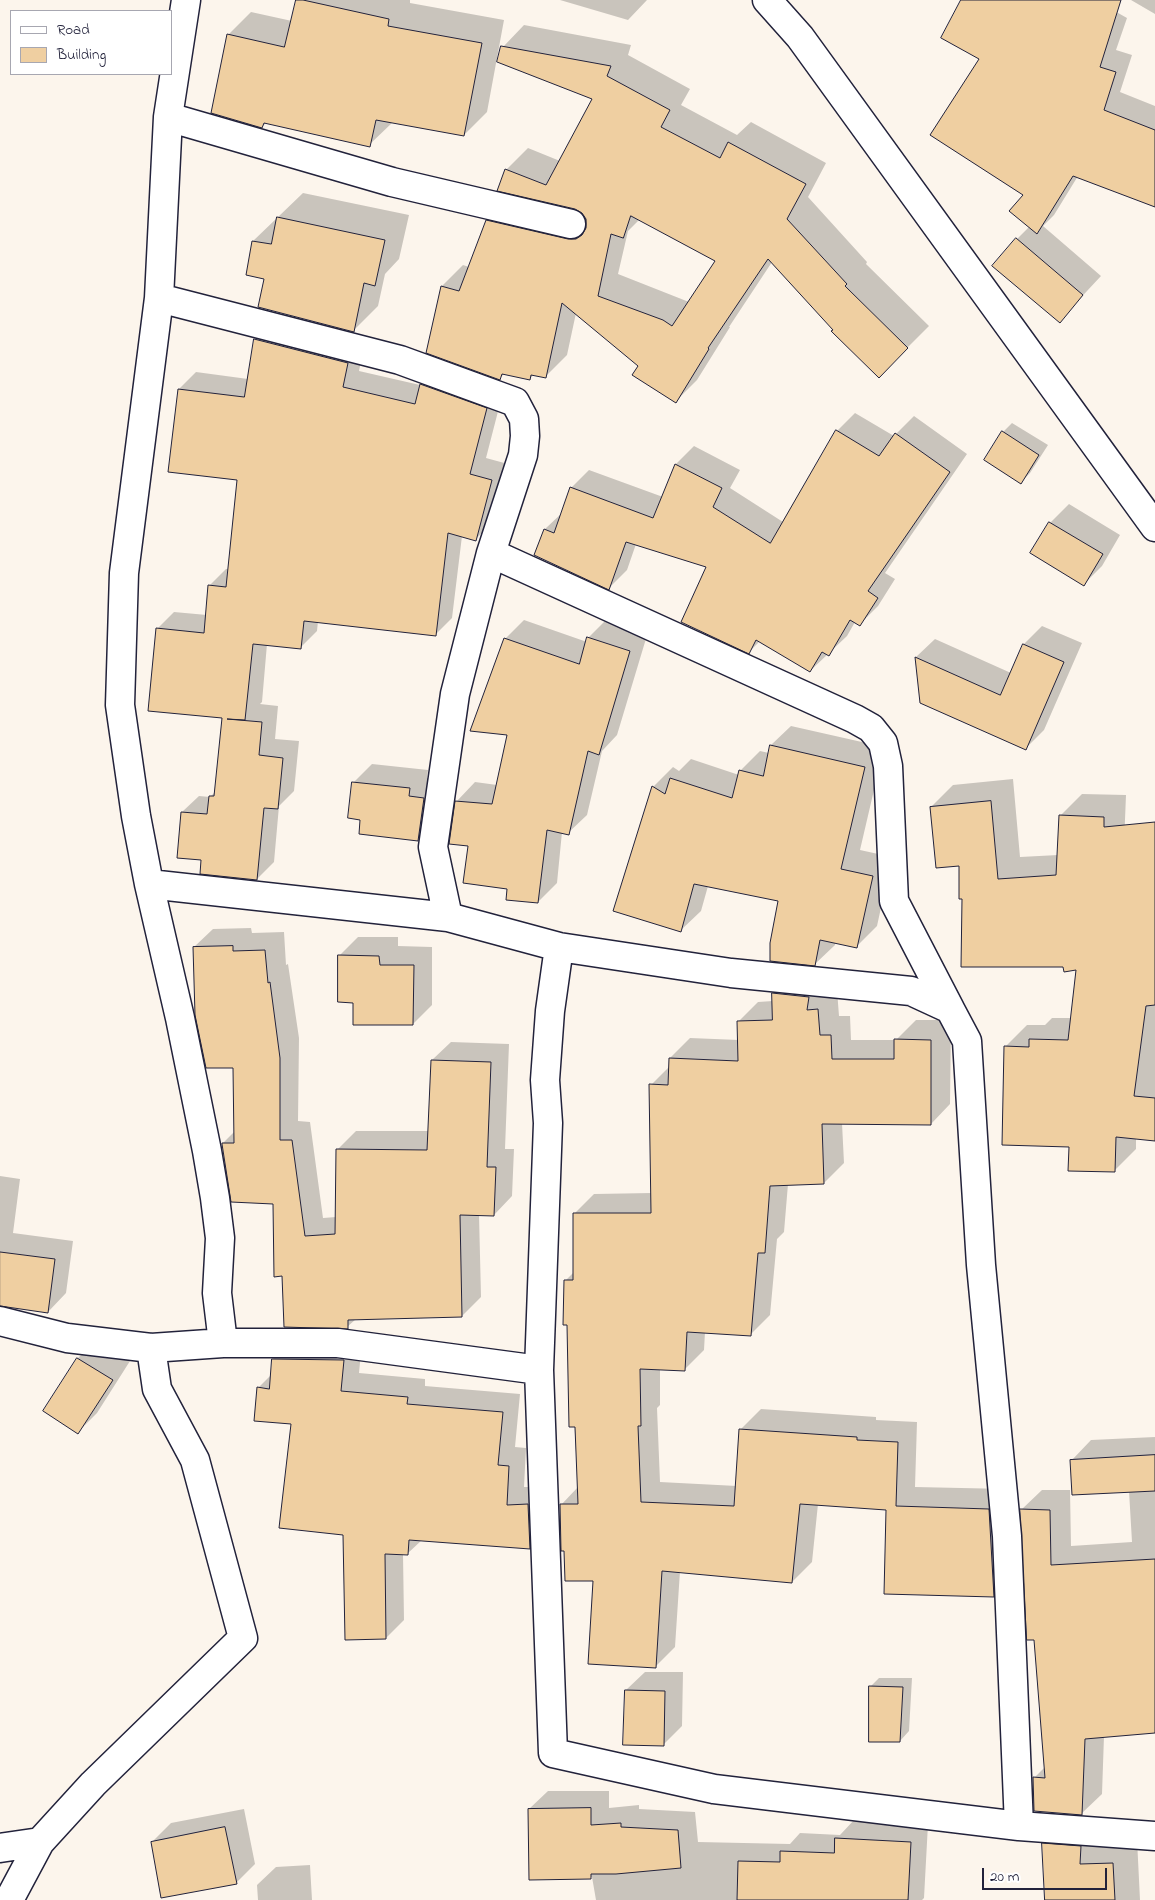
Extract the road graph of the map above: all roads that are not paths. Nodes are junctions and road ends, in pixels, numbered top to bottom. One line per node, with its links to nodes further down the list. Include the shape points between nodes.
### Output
1 (186, 0): 3 (street)
2 (767, 0): 6 (street, via 800,37)
3 (168, 117): 4 (street, via 392,182); 5 (street)
4 (571, 224)
5 (159, 298): 7 (street, via 400,360 515,402 524,419 523,455); 8 (street, via 124,572 120,705)
6 (1155, 527)
7 (491, 553): 9 (street, via 455,694 433,847); 11 (street, via 871,728 883,743 888,766 894,901)
8 (149, 884): 9 (street); 13 (street, via 212,1179 220,1238 217,1293)
9 (448, 917): 10 (street)
10 (559, 947): 11 (street, via 731,972 911,991); 15 (street, via 545,1080 548,1123)
11 (950, 1008): 16 (street, via 967,1041 981,1265 1007,1536)
12 (0, 1321): 14 (street, via 67,1338)
13 (223, 1343): 14 (street); 15 (street, via 338,1343)
14 (151, 1348): 18 (street, via 157,1389 195,1460 244,1638 92,1784)
15 (540, 1370): 16 (street, via 553,1752 714,1788)
16 (1019, 1826): 17 (street)
17 (1155, 1836)
18 (40, 1842): 19 (street); 20 (street)
19 (0, 1848)
20 (9, 1900)

